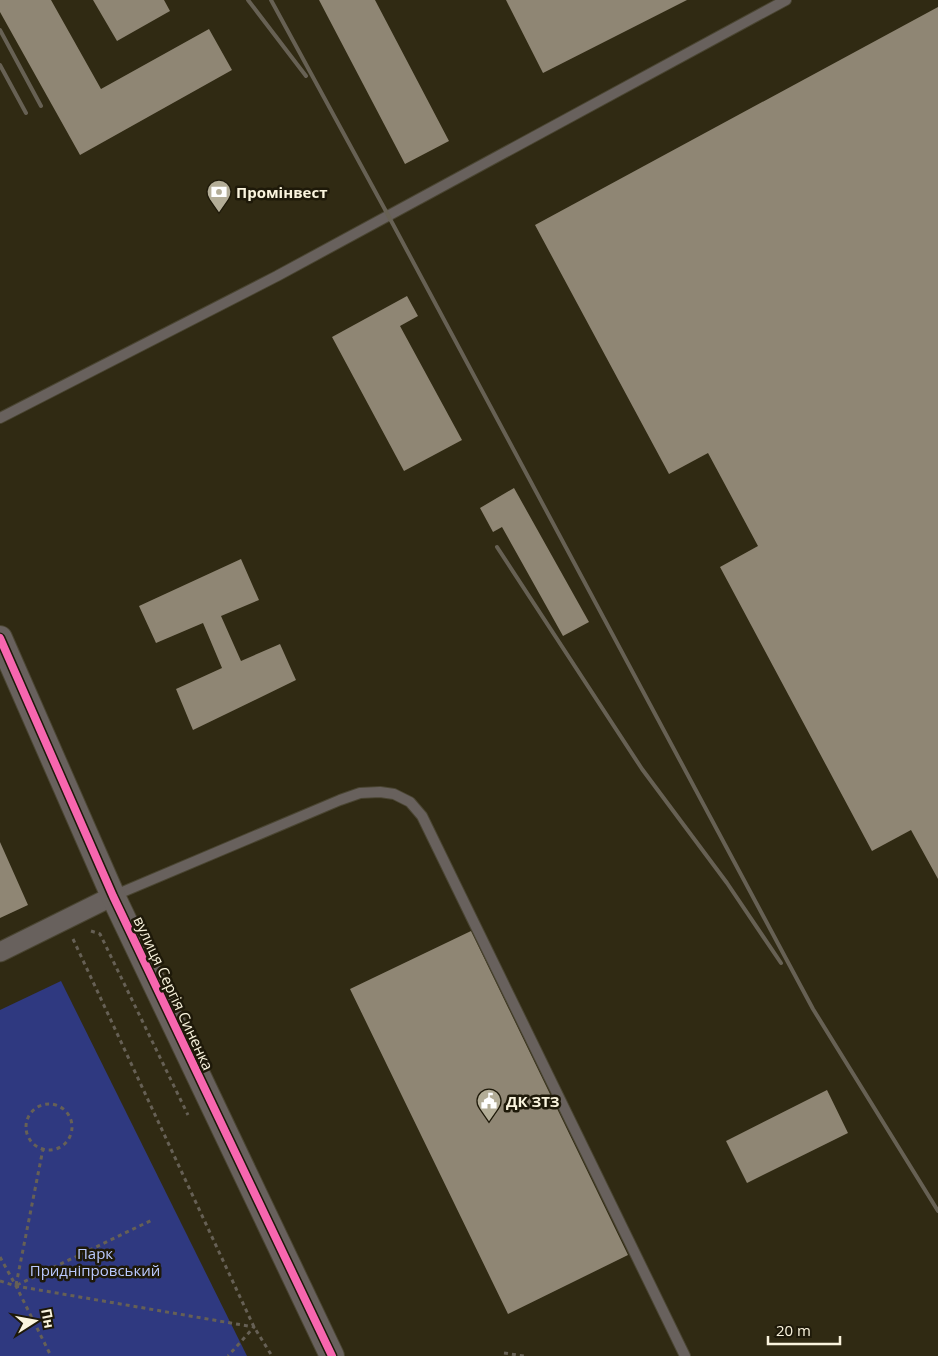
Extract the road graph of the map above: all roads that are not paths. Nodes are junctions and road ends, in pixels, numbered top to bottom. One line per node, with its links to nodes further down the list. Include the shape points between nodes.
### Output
1 (786, 0): 2 (lane, via 277,276)
2 (0, 418)
3 (0, 638): 4 (street, вулиця Сергія Синенка)
4 (113, 896): 5 (street); 6 (street, вулиця Сергія Синенка); 7 (lane, via 360,793 394,794 410,802 422,816)
5 (0, 952)
6 (332, 1356)
7 (685, 1356)

